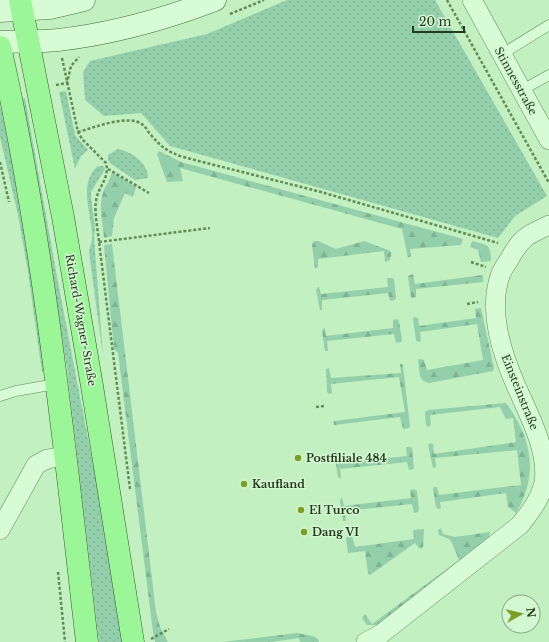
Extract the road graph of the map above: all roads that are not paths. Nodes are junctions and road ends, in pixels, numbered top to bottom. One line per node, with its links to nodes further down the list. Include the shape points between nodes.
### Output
1 (84, 0): 4 (main road, via 50,8)
2 (215, 0): 7 (main road, via 124,28 58,40)
3 (472, 0): 10 (street, Stinnesstraße)
4 (21, 5): 5 (main road); 7 (main road, Richard-Wagner-Straße)
5 (0, 11)
6 (549, 25): 10 (lane)
7 (28, 41): 8 (main road); 19 (main road, Richard-Wagner-Straße, via 63,217 92,386)
8 (0, 42)
9 (0, 47): 15 (main road, via 31,208 48,312)
10 (502, 54): 12 (street, Stinnesstraße)
11 (549, 75): 12 (lane)
12 (522, 90): 13 (street, Stinnesstraße)
13 (549, 140)
14 (549, 225): 21 (street, Einsteinstraße, via 526,237 515,249 501,273 497,288 498,332 507,363 539,440 544,463 544,483 535,506 520,525 381,634)
15 (56, 384): 16 (lane); 17 (main road)
16 (0, 396)
17 (65, 456): 18 (street, via 36,465); 20 (main road)
18 (0, 530)
19 (146, 639)
20 (87, 642)
21 (366, 642)

